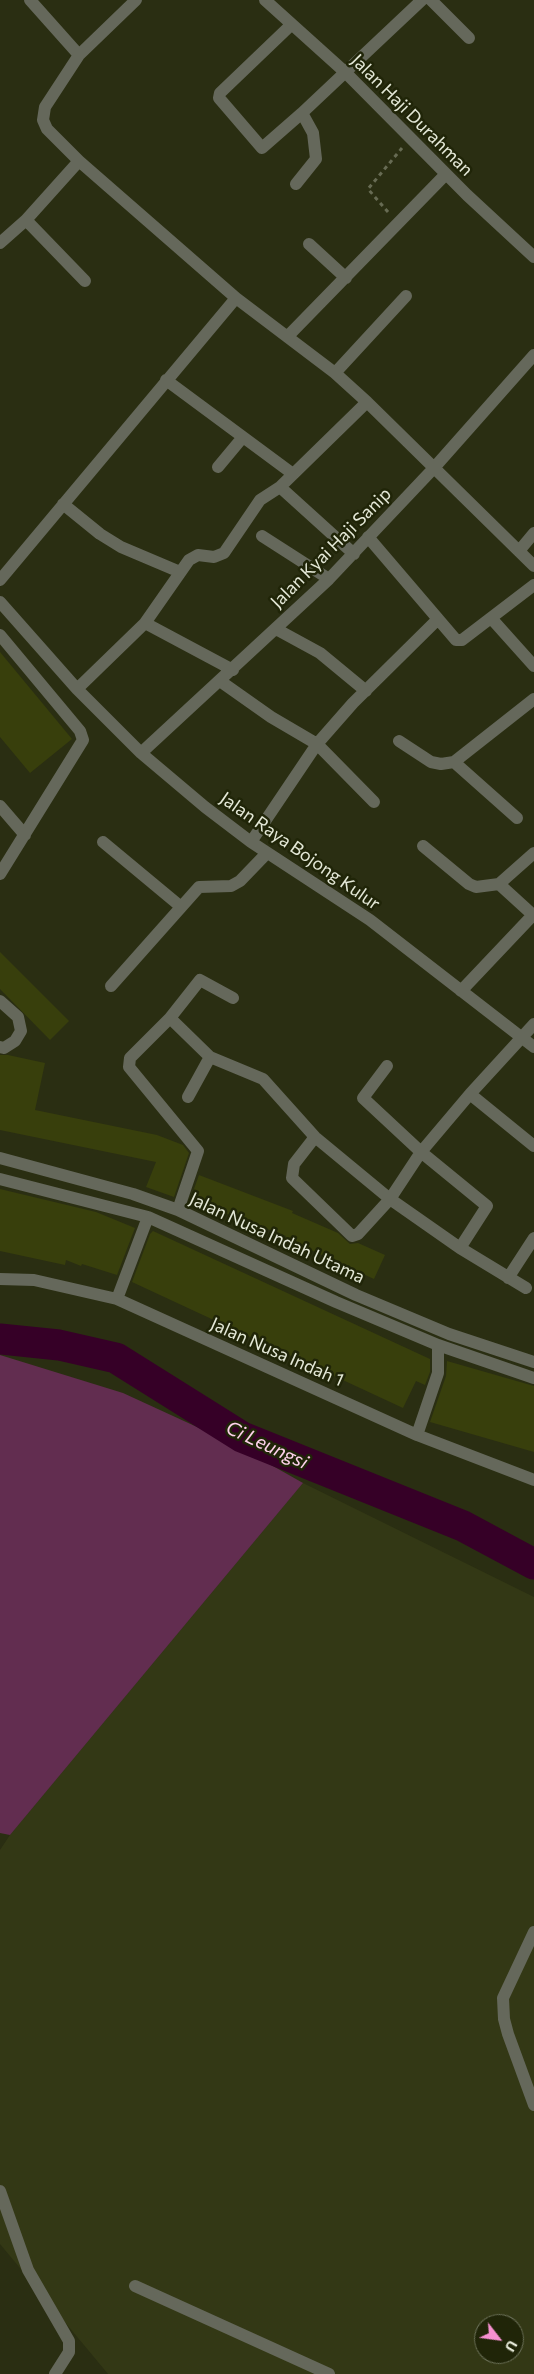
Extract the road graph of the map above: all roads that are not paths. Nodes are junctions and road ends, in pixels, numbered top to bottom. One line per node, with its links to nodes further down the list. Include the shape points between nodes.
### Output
1 (30, 0): 8 (street)
2 (136, 0): 8 (street)
3 (265, 0): 6 (street, Jalan Haji Durahman)
4 (422, 0): 9 (street)
5 (431, 0): 7 (street)
6 (291, 25): 9 (street, Jalan Haji Durahman); 10 (street, via 220,93 219,98 262,148)
7 (469, 38)
8 (79, 55): 11 (street, via 45,107 42,120)
9 (346, 73): 10 (street); 12 (street, Jalan Haji Durahman)
10 (302, 112): 13 (street, via 313,133 316,159)
11 (80, 161): 14 (street); 21 (street)
12 (446, 174): 17 (street, Jalan Haji Durahman); 18 (street)
13 (296, 184)
14 (26, 220): 15 (street); 19 (street)
15 (0, 243)
16 (309, 244): 18 (street)
17 (534, 257)
18 (346, 278): 22 (street)
19 (85, 281)
20 (406, 296): 24 (street)
21 (236, 298): 22 (street); 25 (street)
22 (288, 336): 24 (street)
23 (534, 355): 29 (street, Jalan Kyai Haji Sanip)
24 (335, 373): 26 (street)
25 (166, 380): 27 (street); 32 (street)
26 (367, 402): 29 (street); 30 (street)
27 (244, 437): 28 (street); 30 (street)
28 (218, 467)
29 (433, 469): 35 (street, Jalan Kyai Haji Sanip); 36 (street)
30 (293, 474): 31 (street)
31 (280, 487): 37 (street); 39 (street, via 260,500 224,553 214,558 193,556)
32 (63, 504): 39 (street, via 121,547); 41 (street)
33 (534, 533): 36 (street)
34 (262, 536): 40 (street)
35 (368, 538): 37 (street, Jalan Kyai Haji Sanip); 45 (street)
36 (518, 552): 38 (street)
37 (354, 554): 40 (street, Jalan Kyai Haji Sanip)
38 (534, 566)
39 (180, 572): 46 (street)
40 (329, 579): 47 (street, Jalan Kyai Haji Sanip)
41 (0, 580)
42 (534, 585): 44 (street)
43 (0, 602): 52 (street, Jalan Raya Bojong Kulur)
44 (491, 618): 45 (street, via 459,641); 49 (street)
45 (437, 620): 53 (street)
46 (145, 623): 50 (street); 52 (street)
47 (276, 629): 50 (street, Jalan Kyai Haji Sanip); 53 (street, via 320,653)
48 (0, 635): 62 (street, via 83,736 82,744)
49 (534, 666)
50 (233, 670): 51 (street, Jalan Kyai Haji Sanip)
51 (220, 681): 56 (street); 57 (street, Jalan Kyai Haji Sanip)
52 (77, 689): 57 (street, Jalan Raya Bojong Kulur)
53 (366, 691): 56 (street)
54 (533, 700): 58 (street)
55 (399, 741): 58 (street, via 432,762)
56 (317, 744): 59 (street); 64 (street)
57 (141, 754): 64 (street, Jalan Raya Bojong Kulur)
58 (454, 762): 61 (street)
59 (374, 802)
60 (0, 806): 62 (street)
61 (517, 818)
62 (25, 835): 68 (street)
63 (103, 842): 70 (street)
64 (251, 842): 66 (street, Jalan Raya Bojong Kulur)
65 (423, 846): 69 (street, via 469,884 476,887)
66 (267, 853): 70 (street, via 240,881 231,886 199,887); 73 (street, Jalan Raya Bojong Kulur, via 370,920)
67 (534, 853): 69 (street)
68 (0, 874)
69 (499, 884): 71 (street)
70 (180, 906): 72 (street)
71 (533, 914): 73 (street)
72 (111, 986)
73 (461, 991): 78 (street, Jalan Raya Bojong Kulur)
74 (233, 998): 76 (street, via 200,980)
75 (0, 1002): 79 (street, via 18,1017 21,1031 15,1041)
76 (170, 1018): 81 (street); 91 (street, via 130,1058 129,1066 198,1151)
77 (534, 1024): 78 (street)
78 (522, 1038): 80 (street, Jalan Raya Bojong Kulur); 83 (street)
79 (0, 1047)
80 (534, 1047)
81 (210, 1057): 84 (street); 85 (street, via 263,1080)
82 (387, 1066): 87 (street, via 362,1098)
83 (470, 1094): 86 (street); 87 (street)
84 (188, 1097)
85 (315, 1137): 90 (street); 90 (street, via 294,1164 292,1178 352,1236 358,1234)
86 (534, 1146)
87 (421, 1152): 90 (street); 95 (street, via 487,1206)
88 (0, 1158): 91 (street, Jalan Nusa Indah Utama)
89 (0, 1179): 92 (street, Jalan Nusa Indah Utama)
90 (390, 1198): 95 (street)
91 (178, 1210): 94 (street, Jalan Nusa Indah Utama)
92 (148, 1217): 96 (street, Jalan Nusa Indah Utama); 100 (street)
93 (534, 1238): 97 (street)
94 (239, 1240): 96 (street); 102 (street, Jalan Nusa Indah Utama, via 440,1330)
95 (460, 1248): 97 (street)
96 (232, 1254): 101 (street, Jalan Nusa Indah Utama)
97 (508, 1278): 99 (street)
98 (0, 1279): 100 (street, Jalan Nusa Indah 1, via 34,1280)
99 (526, 1288)
100 (117, 1299): 104 (street, Jalan Nusa Indah 1)
101 (438, 1345): 103 (street, Jalan Nusa Indah Utama); 104 (street, via 438,1373)
102 (534, 1362)
103 (534, 1378)
104 (417, 1435): 105 (street, Jalan Nusa Indah 1)
105 (534, 1480)
106 (534, 1932): 107 (street, via 503,1998 508,2034)
107 (534, 2105)
108 (0, 2191): 110 (street, via 28,2270 69,2341 69,2352)
109 (135, 2286): 111 (street)
110 (55, 2374)
111 (329, 2374)

